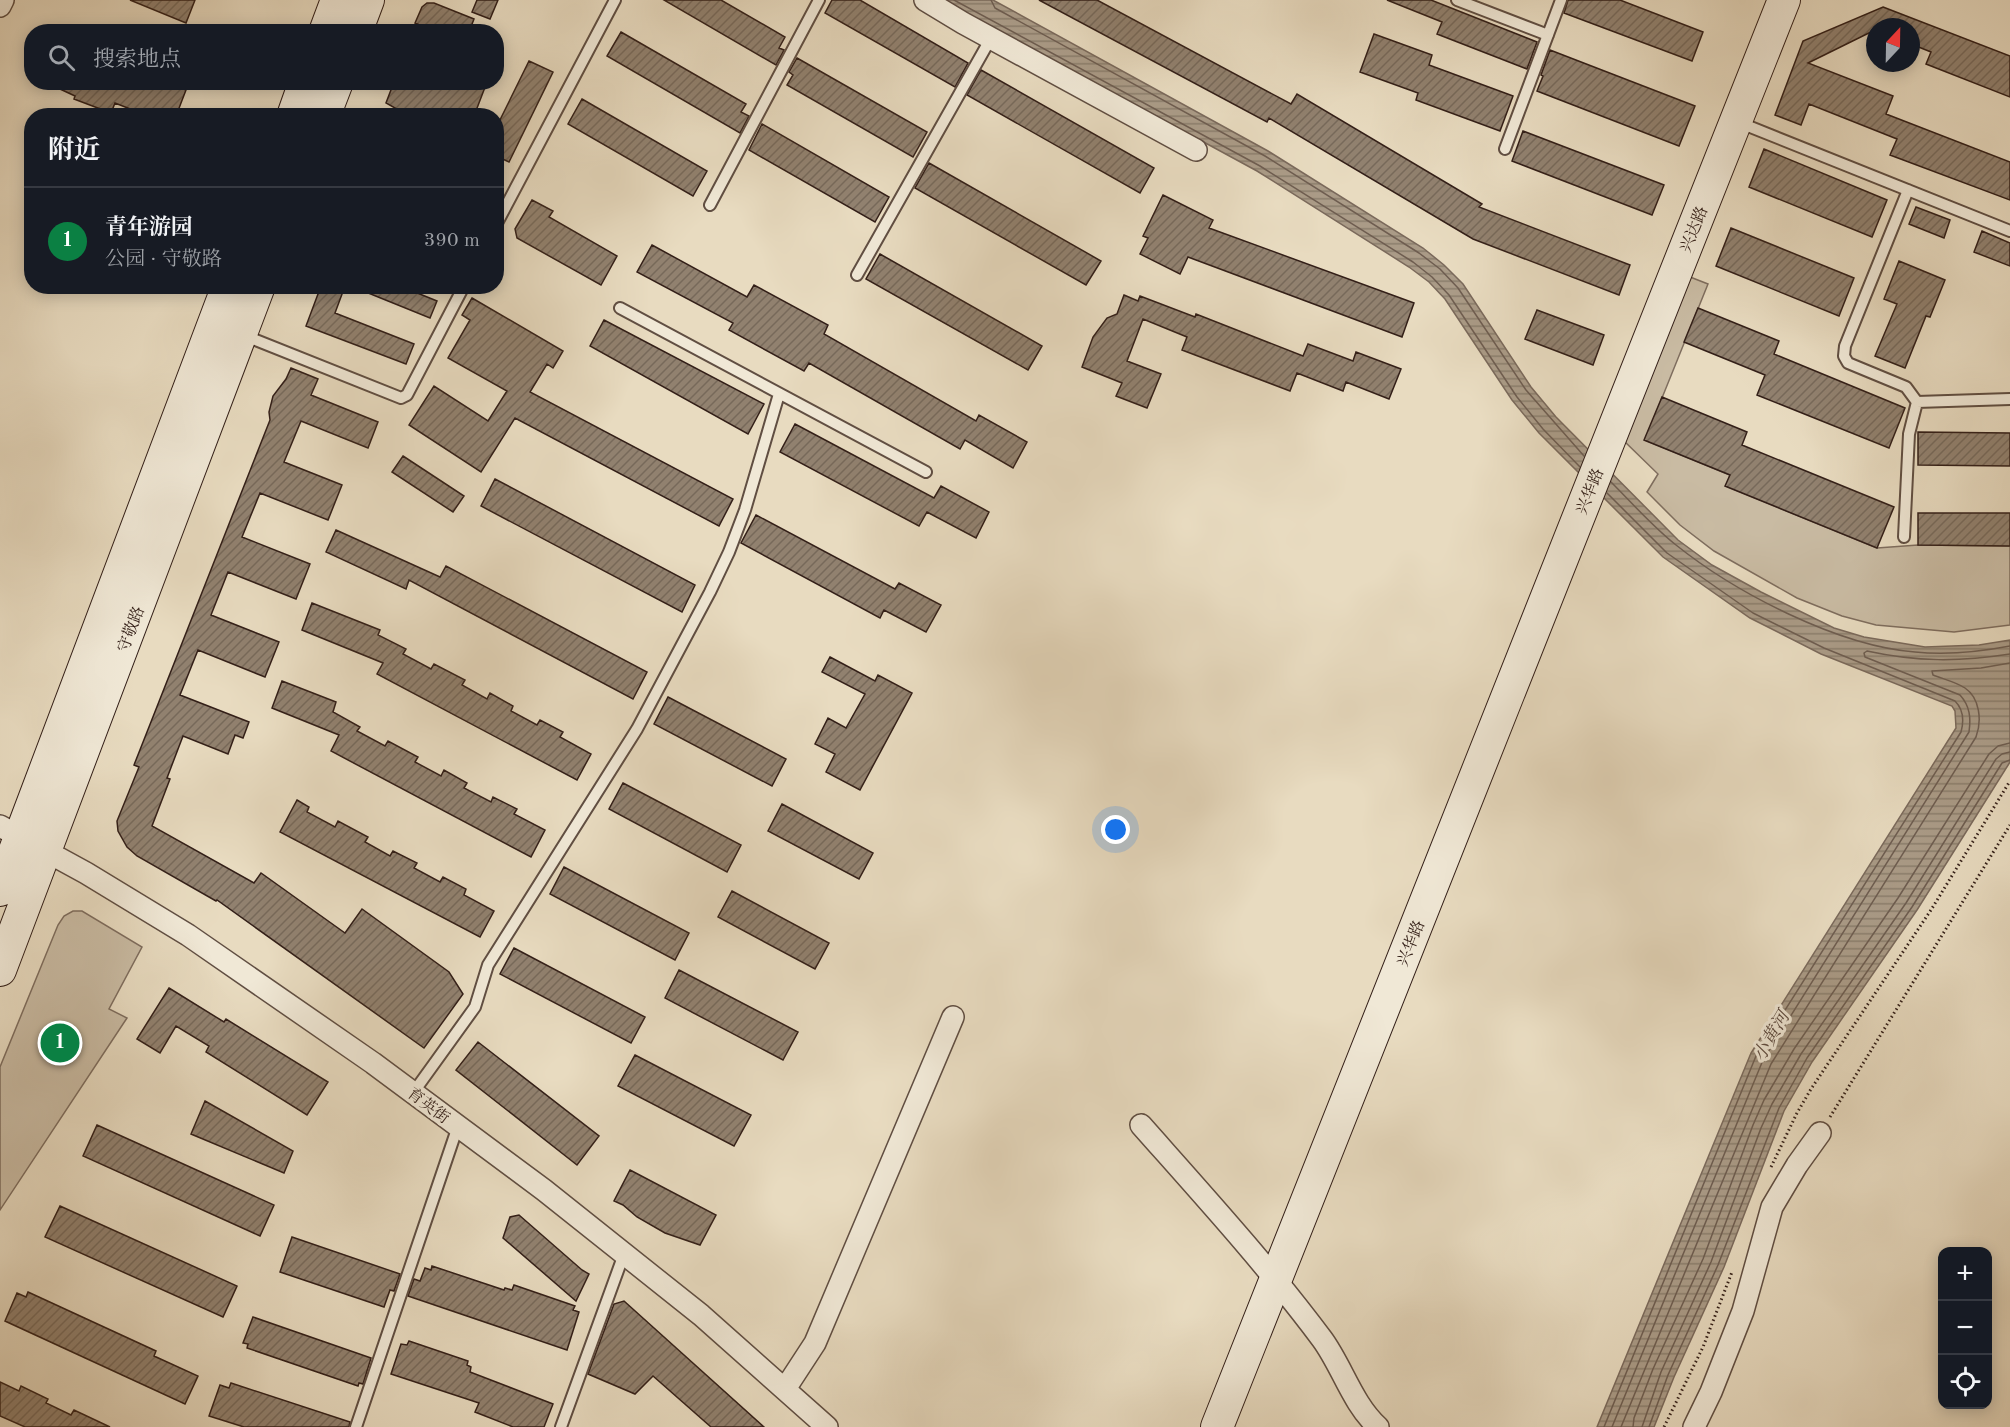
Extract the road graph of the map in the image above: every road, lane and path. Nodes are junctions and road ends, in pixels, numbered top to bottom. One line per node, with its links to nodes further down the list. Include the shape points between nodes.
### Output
1 (3, 0): 10 (street)
2 (337, 0): 11 (street)
3 (368, 0): 12 (street)
4 (615, 0): 24 (lane)
5 (819, 0): 23 (lane)
6 (925, 0): 14 (street)
7 (1457, 0): 13 (lane)
8 (1562, 0): 13 (lane)
9 (1784, 0): 19 (street, 兴达路)
10 (0, 6)
11 (328, 24)
12 (359, 24)
13 (1548, 35): 20 (lane)
14 (991, 38): 21 (street); 26 (lane)
15 (302, 90): 17 (street)
16 (333, 90): 18 (street)
17 (296, 108)
18 (327, 108)
19 (1730, 119): 22 (lane); 35 (street, 兴达路)
20 (1504, 149)
21 (1196, 150)
22 (1908, 190): 25 (lane); 34 (lane, via 1844,356 1848,363 1906,387)
23 (710, 205)
24 (504, 210)
25 (2010, 231)
26 (857, 275)
27 (225, 294): 40 (street, 守敬路)
28 (256, 294): 31 (street, 守敬路)
29 (460, 294): 31 (lane, via 407,395 401,398)
30 (620, 308): 32 (lane)
31 (241, 334): 40 (street, 守敬路)
32 (779, 393): 36 (lane); 44 (lane, via 745,510 710,592 637,729 489,965 475,1007)
33 (2010, 399): 34 (lane)
34 (1917, 402): 37 (lane, via 1909,434)
35 (1602, 458): 51 (street, 兴华路)
36 (926, 472)
37 (1904, 537)
38 (2010, 782): 48 (path, via 1811,1089)
39 (2010, 825): 47 (path)
40 (22, 838): 41 (street, 守敬路); 42 (street, 守敬路); 44 (street, 育英街, via 188,935)
41 (0, 890)
42 (0, 970)
43 (953, 1017): 52 (street, via 815,1342)
44 (413, 1093): 46 (street, 育英街)
45 (1141, 1125): 51 (street)
46 (458, 1126): 49 (street, 育英街); 53 (lane)
47 (1820, 1133): 59 (street, via 1772,1207 1743,1311)
48 (1768, 1174)
49 (624, 1254): 52 (street, 育英街); 54 (lane)
50 (1733, 1270): 58 (path, via 1703,1347)
51 (1276, 1280): 56 (street, 兴华路); 57 (street, via 1324,1341 1362,1408)
52 (785, 1389): 55 (street, 育英街)
53 (356, 1427)
54 (561, 1427)
55 (827, 1427)
56 (1217, 1427)
57 (1378, 1427)
58 (1664, 1427)
59 (1694, 1427)

